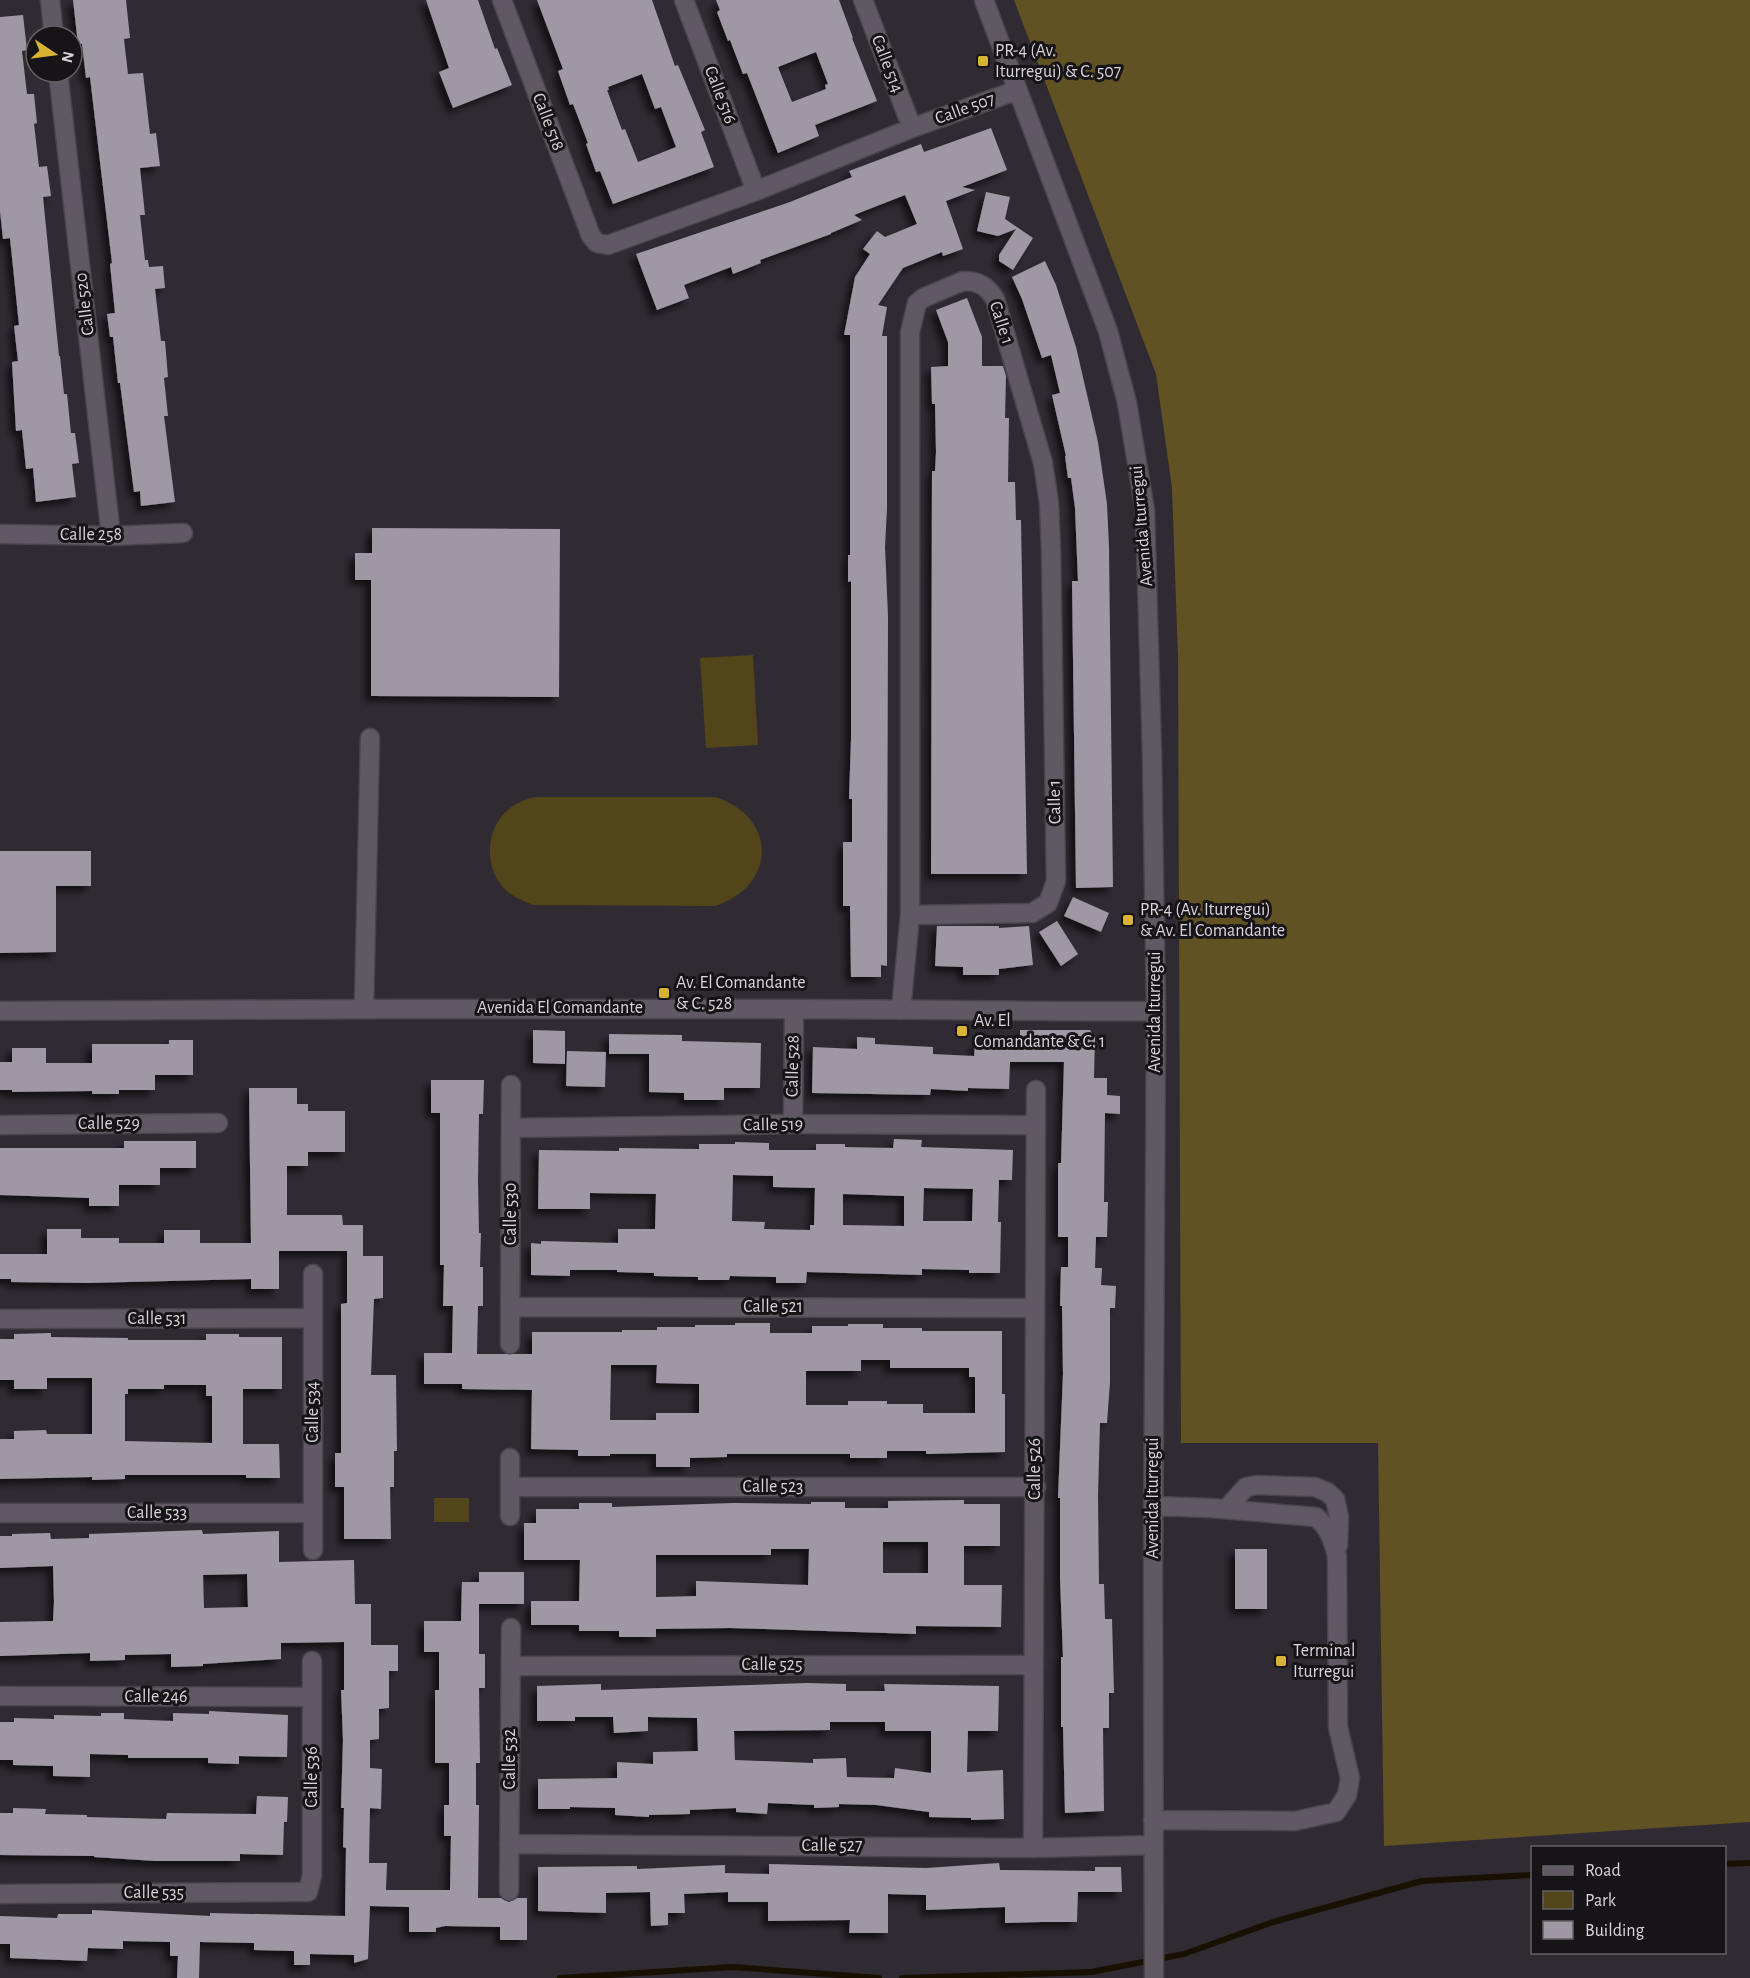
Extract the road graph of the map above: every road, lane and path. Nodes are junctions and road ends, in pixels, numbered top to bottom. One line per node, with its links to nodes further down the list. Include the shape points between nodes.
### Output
1 (50, 0): 6 (street)
2 (501, 0): 11 (street, Calle 518, via 591,236)
3 (684, 0): 10 (street, Calle 516)
4 (863, 0): 9 (street, Calle 514)
5 (984, 0): 8 (street, Avenida Iturregui)
6 (53, 24)
7 (59, 84): 14 (street, Calle 520)
8 (1018, 90): 9 (street, Calle 507); 21 (street, Avenida Iturregui, via 1108,331 1127,403 1140,477 1147,550)
9 (912, 128): 10 (street, Calle 507)
10 (756, 191): 11 (street, Calle 507, via 617,243)
11 (597, 243)
12 (183, 533): 14 (street, Calle 258)
13 (0, 534): 14 (street, Calle 258)
14 (111, 536)
15 (370, 738): 17 (street)
16 (910, 915): 16 (street, Calle 1, via 910,332 913,313 923,298 963,281 974,281 987,287 995,299 1043,463 1051,550 1056,881 1048,903 1032,913); 19 (street, Calle 1)
17 (364, 1008): 18 (street, Avenida El Comandante); 20 (street, Avenida El Comandante)
18 (794, 1009): 19 (street, Avenida El Comandante); 25 (street, Calle 528)
19 (901, 1010): 21 (street, Avenida El Comandante)
20 (0, 1011)
21 (1156, 1011): 38 (street, Avenida Iturregui)
22 (511, 1085): 28 (street, Calle 530)
23 (1036, 1090): 27 (street, Calle 526)
24 (218, 1123): 26 (street, Calle 529)
25 (793, 1124): 27 (street, Calle 519); 28 (street, Calle 519)
26 (0, 1125)
27 (1035, 1125): 31 (street, Calle 526)
28 (511, 1128): 30 (street, Calle 530)
29 (313, 1274): 32 (street, Calle 534)
30 (510, 1306): 31 (street, Calle 521); 34 (street, Calle 530)
31 (1035, 1308): 37 (street, Calle 526)
32 (313, 1318): 33 (street, Calle 531); 41 (street, Calle 534)
33 (0, 1319)
34 (510, 1344)
35 (510, 1458): 36 (street)
36 (510, 1486): 37 (street, Calle 523); 42 (street)
37 (1035, 1488): 47 (street, Calle 526)
38 (1153, 1506): 39 (street); 51 (street, Avenida Iturregui)
39 (1226, 1509): 44 (street, via 1317,1517 1326,1525); 44 (street, via 1246,1487 1316,1487 1335,1499 1339,1517)
40 (0, 1513): 41 (street, Calle 533)
41 (313, 1513): 43 (street, Calle 534)
42 (510, 1516)
43 (314, 1550)
44 (1337, 1556): 51 (street, via 1338,1727 1350,1778 1347,1795 1336,1812 1295,1821)
45 (511, 1628): 48 (street, Calle 532)
46 (312, 1661): 50 (street, Calle 536)
47 (1034, 1665): 48 (street, Calle 525); 54 (street, Calle 526)
48 (511, 1666): 52 (street, Calle 532)
49 (0, 1696): 50 (street, Calle 246)
50 (312, 1697): 56 (street, Calle 536, via 312,1875)
51 (1153, 1820): 53 (street, Avenida Iturregui)
52 (509, 1844): 54 (street, Calle 527); 55 (street, Calle 532)
53 (1154, 1845): 54 (street, Calle 527); 58 (street, Avenida Iturregui)
54 (1033, 1848)
55 (509, 1891)
56 (308, 1892): 57 (street, Calle 535)
57 (0, 1894)
58 (1154, 1978)

